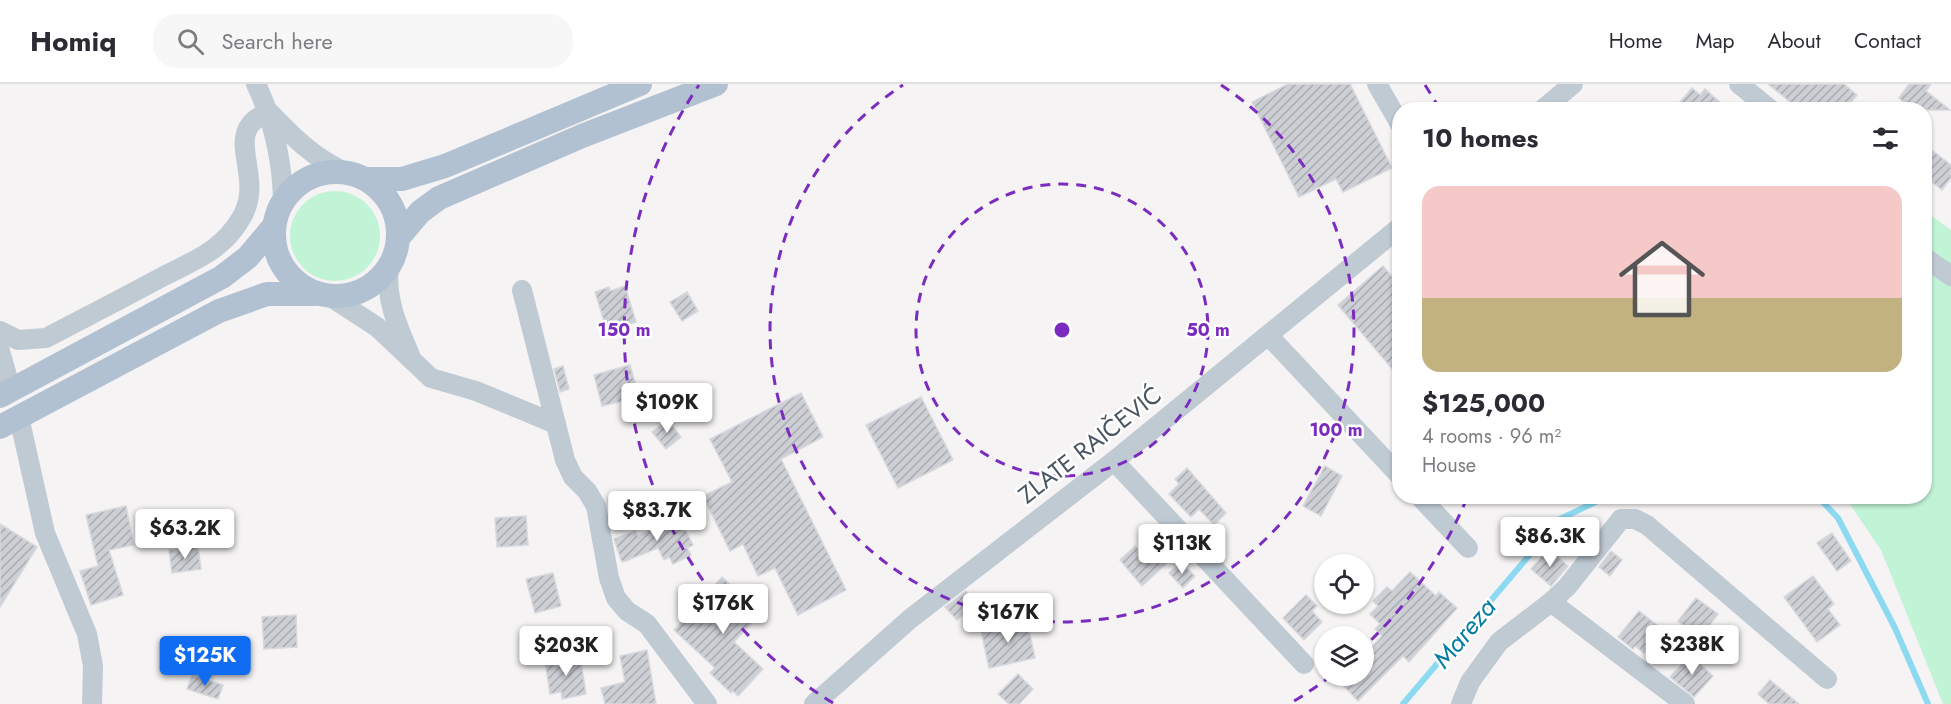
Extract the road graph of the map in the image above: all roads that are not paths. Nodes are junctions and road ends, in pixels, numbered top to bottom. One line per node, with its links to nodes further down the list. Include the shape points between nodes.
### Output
1 (256, 84): 10 (street)
2 (640, 84): 11 (main road, via 445,166 402,179)
3 (716, 84): 15 (main road, via 439,198 410,222)
4 (1377, 84): 9 (street)
5 (1573, 84): 7 (street)
6 (1739, 84): 8 (street)
7 (1552, 102)
8 (1761, 102)
9 (1392, 110)
10 (269, 112): 11 (street, via 314,155); 12 (street); 21 (street, via 247,127 243,140 251,194 242,217 215,248 46,338 18,340)
11 (356, 176): 12 (main road, via 327,172 310,177); 15 (main road, via 380,190 391,204)
12 (283, 200): 13 (main road)
13 (273, 226): 20 (main road, via 274,247 283,267 297,283); 25 (main road, via 248,256 222,278)
14 (1392, 234): 22 (street, ZLATE RAIČEVIĆ)
15 (399, 238): 17 (main road)
16 (1932, 263): 18 (street)
17 (389, 268): 20 (main road, via 364,290 348,296); 24 (street, via 387,283 393,313)
18 (1951, 276)
19 (522, 290): 27 (street)
20 (323, 295): 24 (street, via 377,327); 26 (main road, via 267,294 219,311)
21 (0, 331)
22 (1268, 335): 28 (street, ZLATE RAIČEVIĆ); 29 (street)
23 (0, 351): 25 (street)
24 (415, 365): 27 (street, via 431,378 476,391)
25 (6, 393)
26 (9, 422): 35 (street, via 45,533 87,634 93,666)
27 (556, 424): 36 (street, via 573,477 596,506 616,598 647,624)
28 (1114, 460): 33 (street); 37 (street, ZLATE RAIČEVIĆ, via 910,619)
29 (1392, 467)
30 (1427, 504): 31 (street)
31 (1468, 548)
32 (1551, 602): 34 (street, via 1583,569 1621,519 1635,519 1647,525); 38 (street, via 1499,642 1470,682); 39 (street)
33 (1304, 664)
34 (1827, 679)
35 (92, 704)
36 (707, 704)
37 (814, 704)
38 (1461, 704)
39 (1685, 704)

